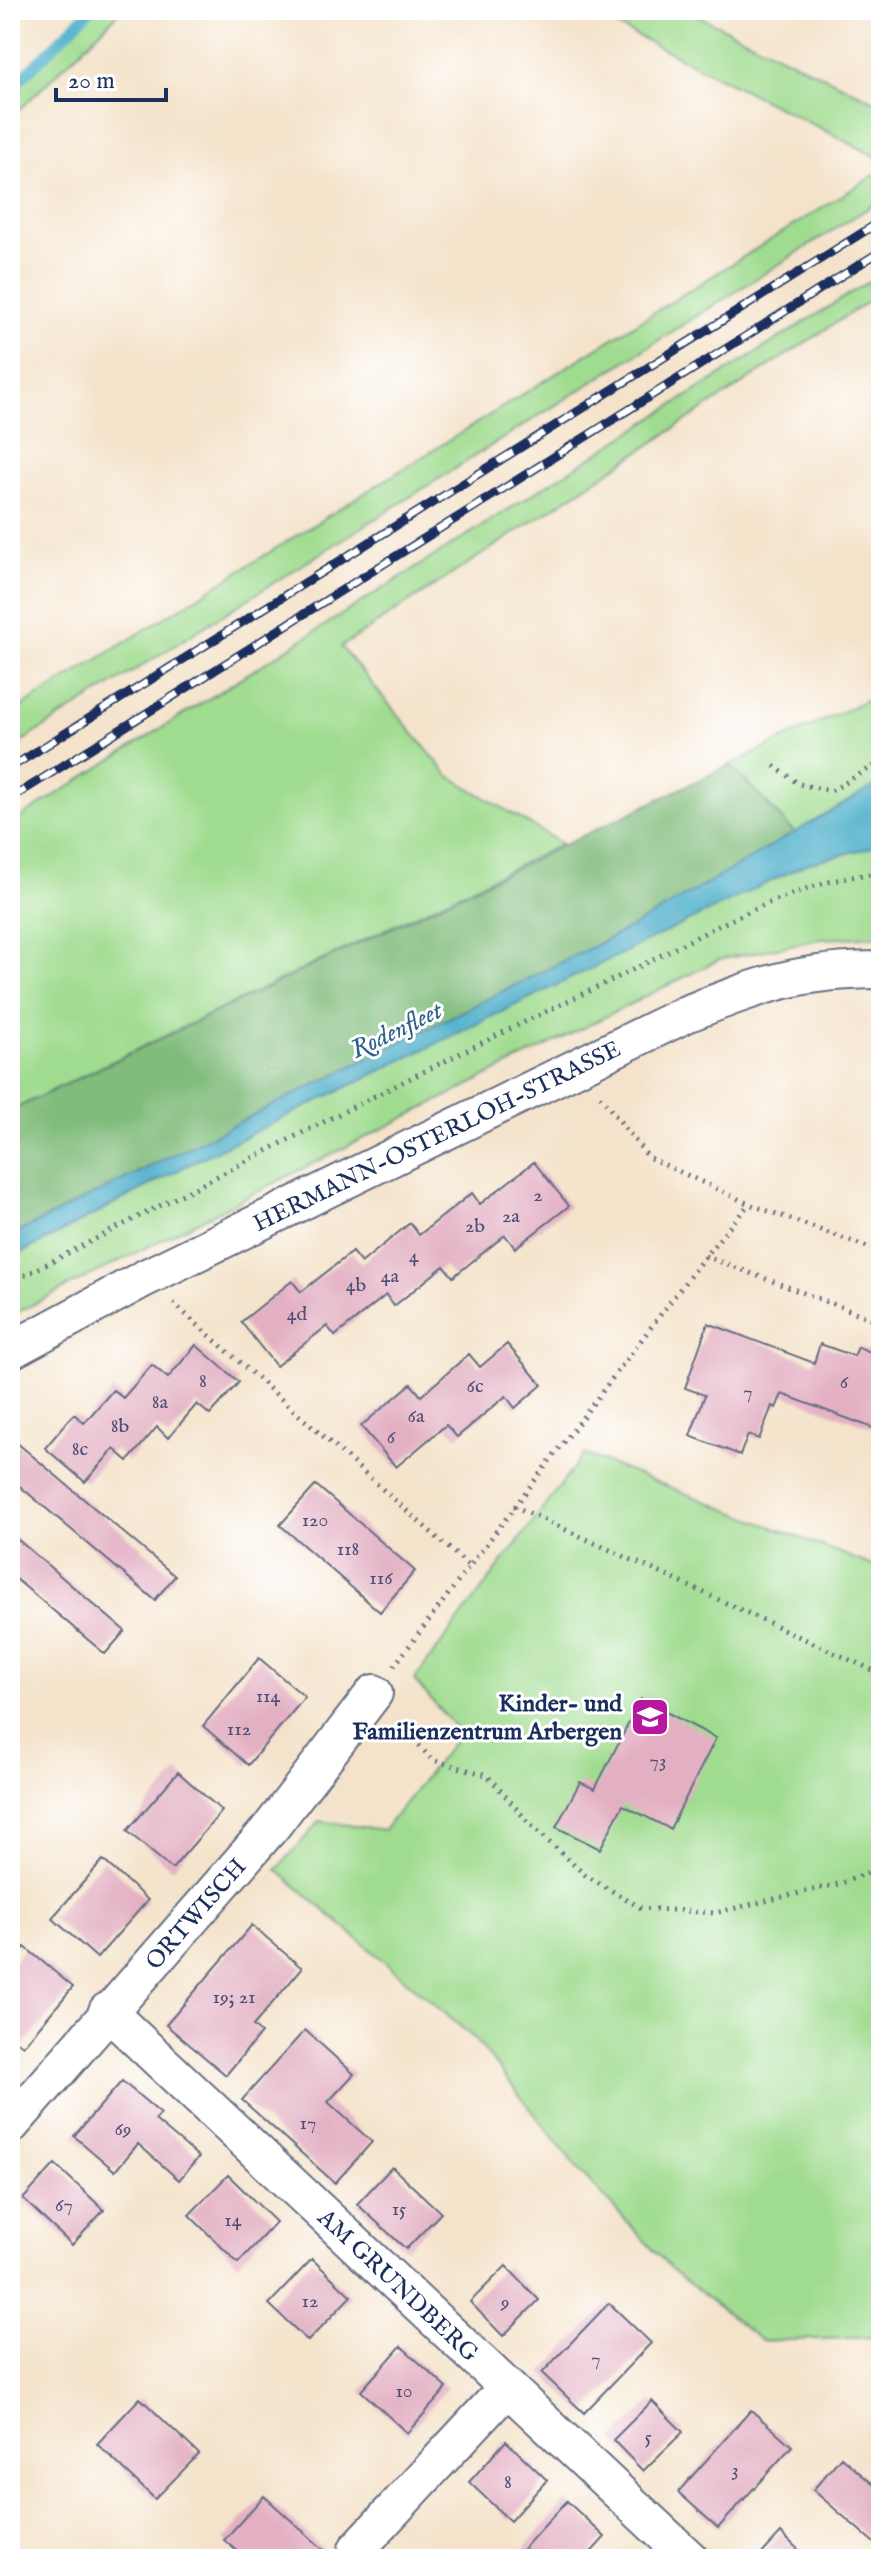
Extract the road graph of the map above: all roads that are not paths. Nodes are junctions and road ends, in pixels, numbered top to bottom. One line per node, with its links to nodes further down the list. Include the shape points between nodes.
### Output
1 (881, 970): 2 (street, HERMANN-OSTERLOH-STRASSE, via 829,970 778,979 686,1014 145,1278)
2 (10, 1351)
3 (374, 1693): 4 (street, ORTWISCH, via 272,1826)
4 (107, 2011): 5 (street, ORTWISCH); 6 (street, AM GRUNDBERG)
5 (10, 2126)
6 (507, 2388): 7 (street); 8 (street, AM GRUNDBERG)
7 (357, 2549)
8 (690, 2559)

